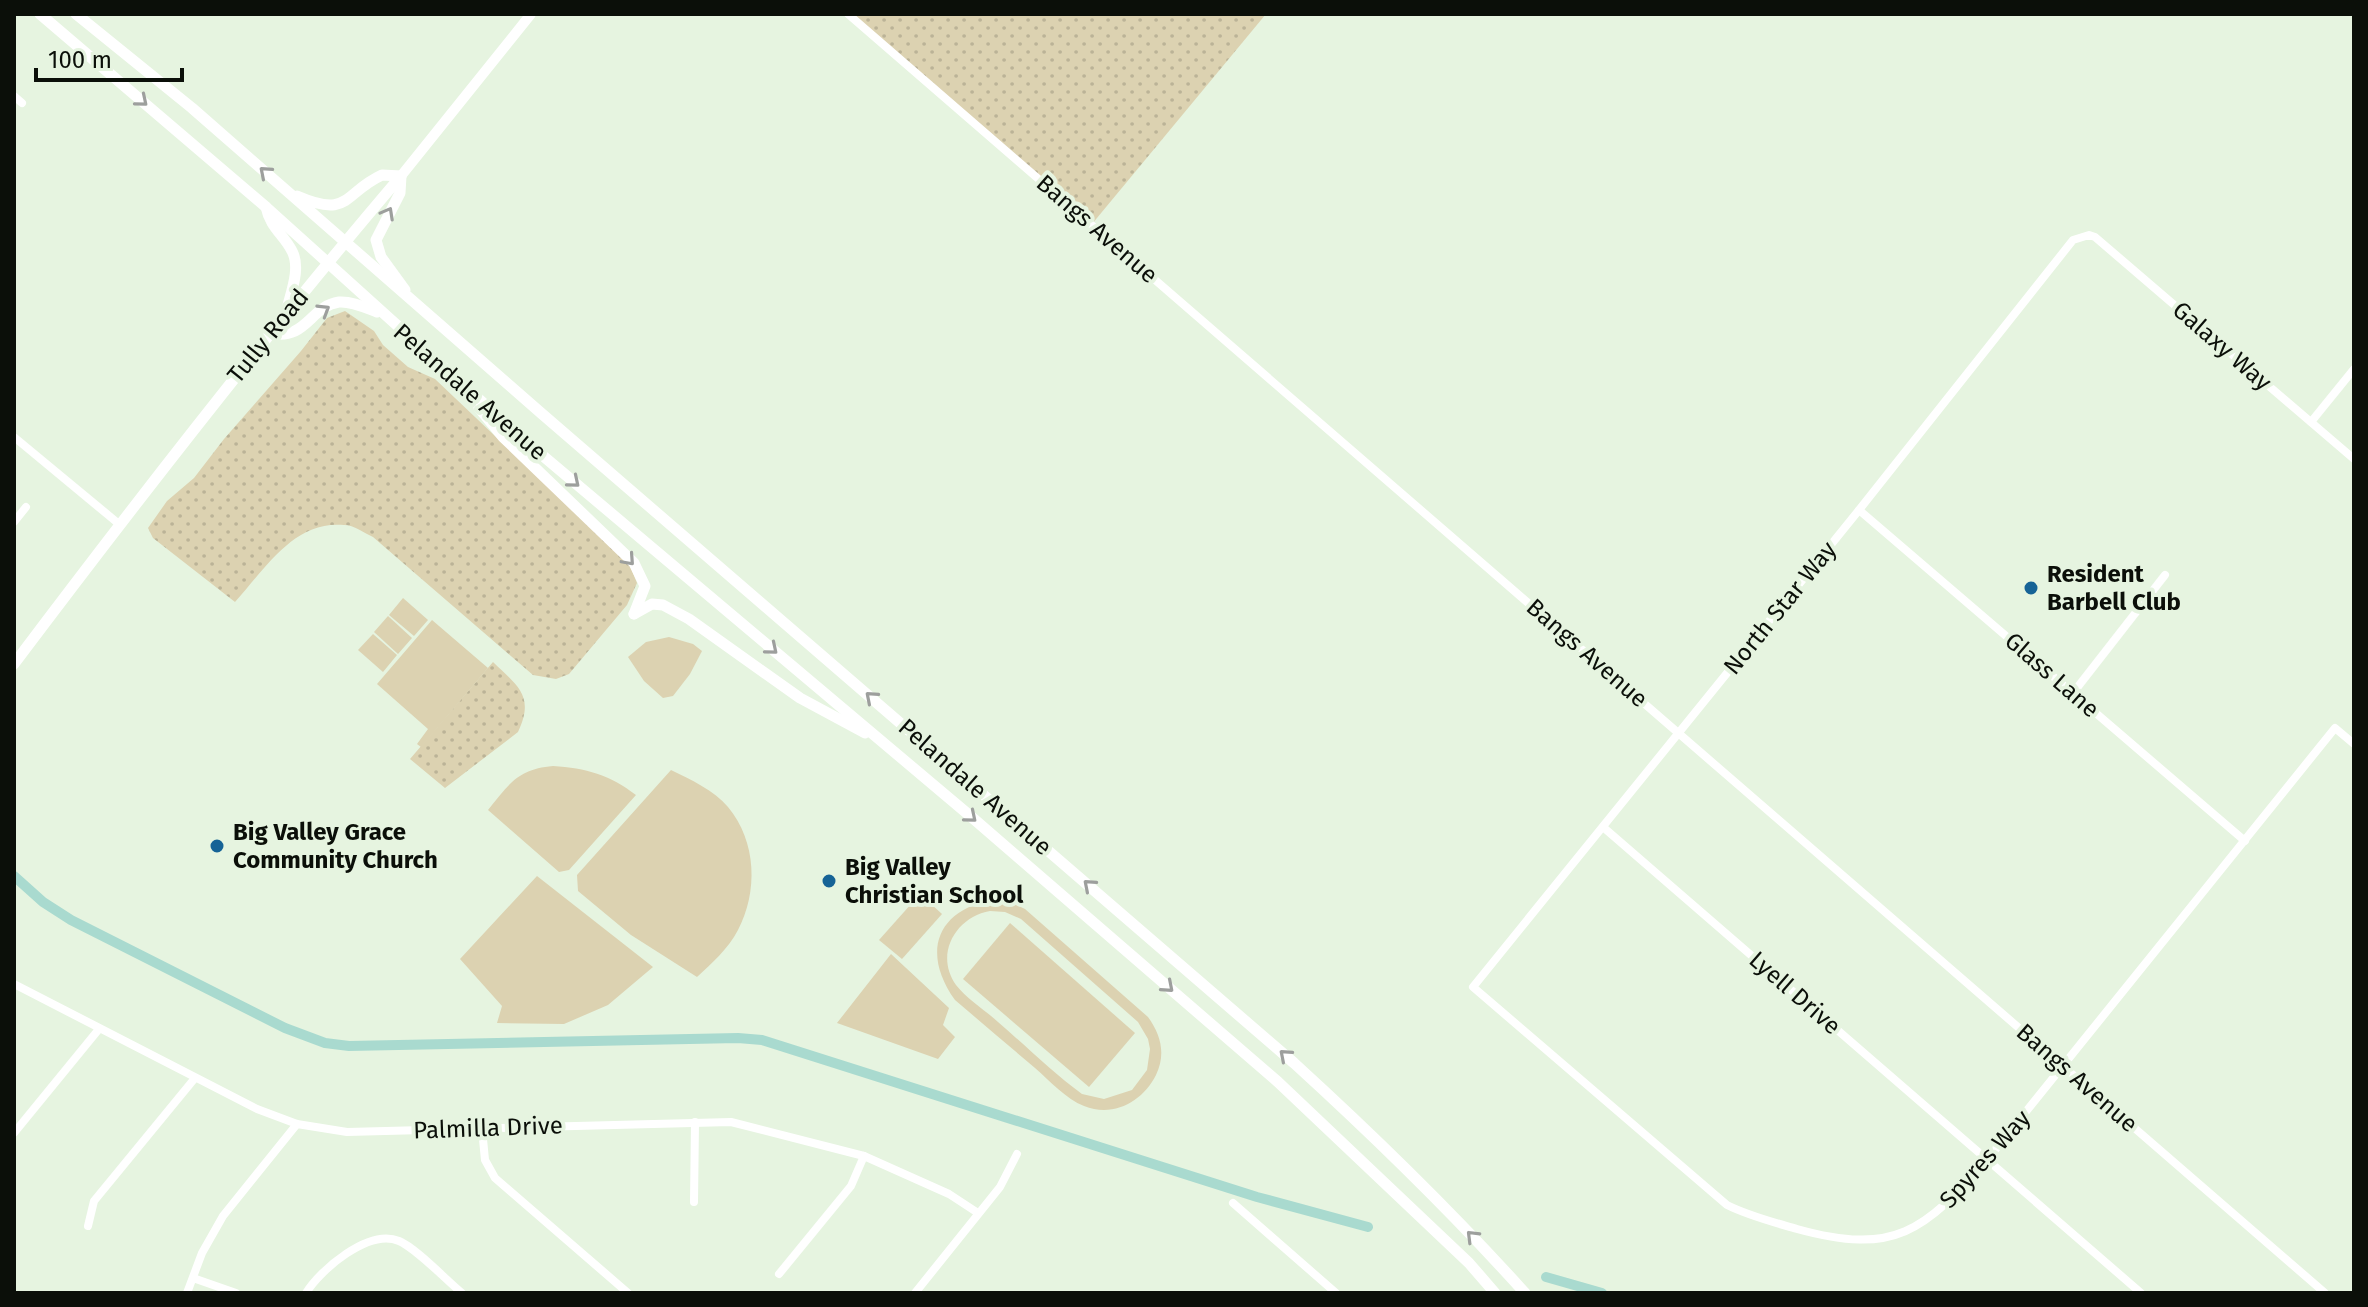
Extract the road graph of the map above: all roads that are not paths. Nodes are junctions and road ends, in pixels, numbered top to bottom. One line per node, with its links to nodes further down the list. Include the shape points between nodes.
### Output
1 (40, 14): 9 (main road, Pelandale Avenue, one-way to 9)
2 (76, 14): 8 (main road, Pelandale Avenue, one-way to 2)
3 (531, 14): 7 (street, Tully Road)
4 (848, 14): 28 (street, Bangs Avenue)
5 (14, 96): 6 (street)
6 (22, 103)
7 (401, 176): 8 (main road, Pelandale Avenue, via 382,175 336,205 323,206); 11 (main road, Tully Road); 13 (main road, Pelandale Avenue, one-way to 7, via 376,240 400,193)
8 (288, 192): 11 (main road, Pelandale Avenue)
9 (266, 207): 12 (main road, Pelandale Avenue); 15 (main road, Pelandale Avenue, via 268,220 293,252 295,264 286,310)
10 (2089, 235): 18 (street, Galaxy Way); 22 (street, North Star Way, via 2073,240)
11 (345, 241): 12 (main road, Tully Road); 13 (main road, Pelandale Avenue)
12 (326, 263): 14 (main road, Pelandale Avenue); 15 (main road, Tully Road)
13 (408, 298): 59 (main road, Pelandale Avenue, one-way to 13, via 1375,1137 1294,1063)
14 (382, 314): 15 (main road, Pelandale Avenue, one-way to 14, via 292,333 338,302); 17 (main road, Pelandale Avenue)
15 (270, 333): 24 (main road, Tully Road)
16 (2354, 369): 18 (street)
17 (459, 383): 29 (main road, Pelandale Avenue, one-way to 29); 29 (main road, one-way to 29, via 503,437 634,563 645,586 634,614 652,604 663,605 800,698)
18 (2311, 422): 20 (street, Galaxy Way)
19 (14, 437): 24 (street)
20 (2354, 459)
21 (26, 507): 23 (street)
22 (1859, 510): 27 (street, Glass Lane); 28 (street, North Star Way)
23 (14, 522)
24 (119, 524): 26 (main road, Tully Road)
25 (2165, 575): 27 (street)
26 (14, 664)
27 (2073, 693): 32 (street, Glass Lane)
28 (1679, 734): 31 (street, North Star Way); 36 (street, Bangs Avenue)
29 (880, 740): 58 (main road, Pelandale Avenue, one-way to 58, via 1278,1082)
30 (2354, 744): 32 (street, Spyres Way, via 2335,728)
31 (1603, 827): 34 (street, North Star Way); 44 (street, Lyell Drive)
32 (2245, 841): 36 (street, Spyres Way)
33 (14, 984): 35 (street, Palmilla Drive)
34 (1473, 987): 44 (street, Spyres Way, via 1708,1191 1748,1215 1832,1238 1889,1236 1941,1210)
35 (99, 1029): 37 (street, Palmilla Drive); 41 (street)
36 (2064, 1067): 44 (street, Spyres Way); 61 (street, Bangs Avenue)
37 (195, 1078): 39 (street, Palmilla Drive); 48 (street, via 94,1201)
38 (695, 1122): 40 (street, Palmilla Drive); 43 (street, Palmilla Drive, via 749,1125); 45 (street)
39 (297, 1124): 40 (street, Palmilla Drive, via 347,1132); 50 (street, via 223,1216)
40 (482, 1129): 55 (street, via 485,1160 495,1178)
41 (14, 1133)
42 (1017, 1154): 47 (street, via 1000,1187)
43 (864, 1156): 47 (street, Palmilla Drive, via 949,1194); 49 (street, via 851,1186)
44 (1987, 1160): 60 (street, Lyell Drive)
45 (694, 1202)
46 (1233, 1203): 57 (street)
47 (978, 1213): 56 (street)
48 (88, 1226)
49 (779, 1274)
50 (193, 1278): 51 (street); 52 (street)
51 (187, 1293)
52 (236, 1293)
53 (306, 1293): 54 (street, via 331,1264 354,1249 392,1239)
54 (462, 1293)
55 (628, 1293)
56 (915, 1293)
57 (1336, 1293)
58 (1495, 1293)
59 (1525, 1293)
60 (2141, 1293)
61 (2325, 1293)

